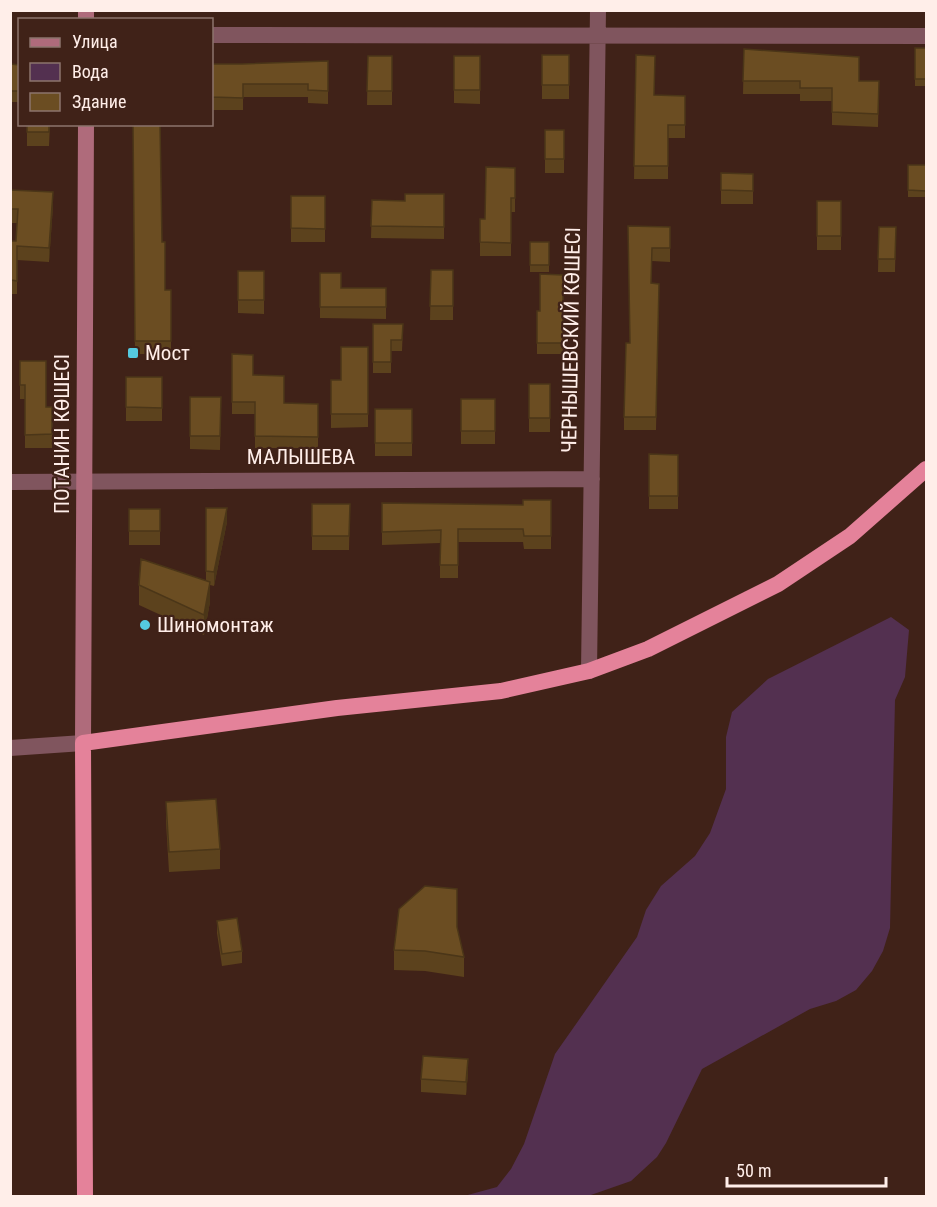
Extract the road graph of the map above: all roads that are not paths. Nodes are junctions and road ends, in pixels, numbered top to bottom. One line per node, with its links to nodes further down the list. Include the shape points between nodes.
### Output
1 (598, 10): 3 (street, ЧЕРНЫШЕВСКИЙ КӨШЕСІ)
2 (213, 35): 3 (street)
3 (597, 35): 4 (street); 7 (street, ЧЕРНЫШЕВСКИЙ КӨШЕСІ)
4 (927, 36)
5 (86, 126): 8 (main road, ПОТАНИН КӨШЕСІ)
6 (927, 469): 10 (highway, via 850,536 778,584 648,649)
7 (592, 479): 8 (street, МАЛЫШЕВА); 10 (street, ЧЕРНЫШЕВСКИЙ КӨШЕСІ)
8 (85, 480): 9 (street, МАЛЫШЕВА); 11 (main road, ПОТАНИН КӨШЕСІ)
9 (10, 482)
10 (589, 671): 11 (highway, via 501,691 337,708)
11 (83, 743): 12 (street); 13 (highway)
12 (10, 748)
13 (85, 1197)

